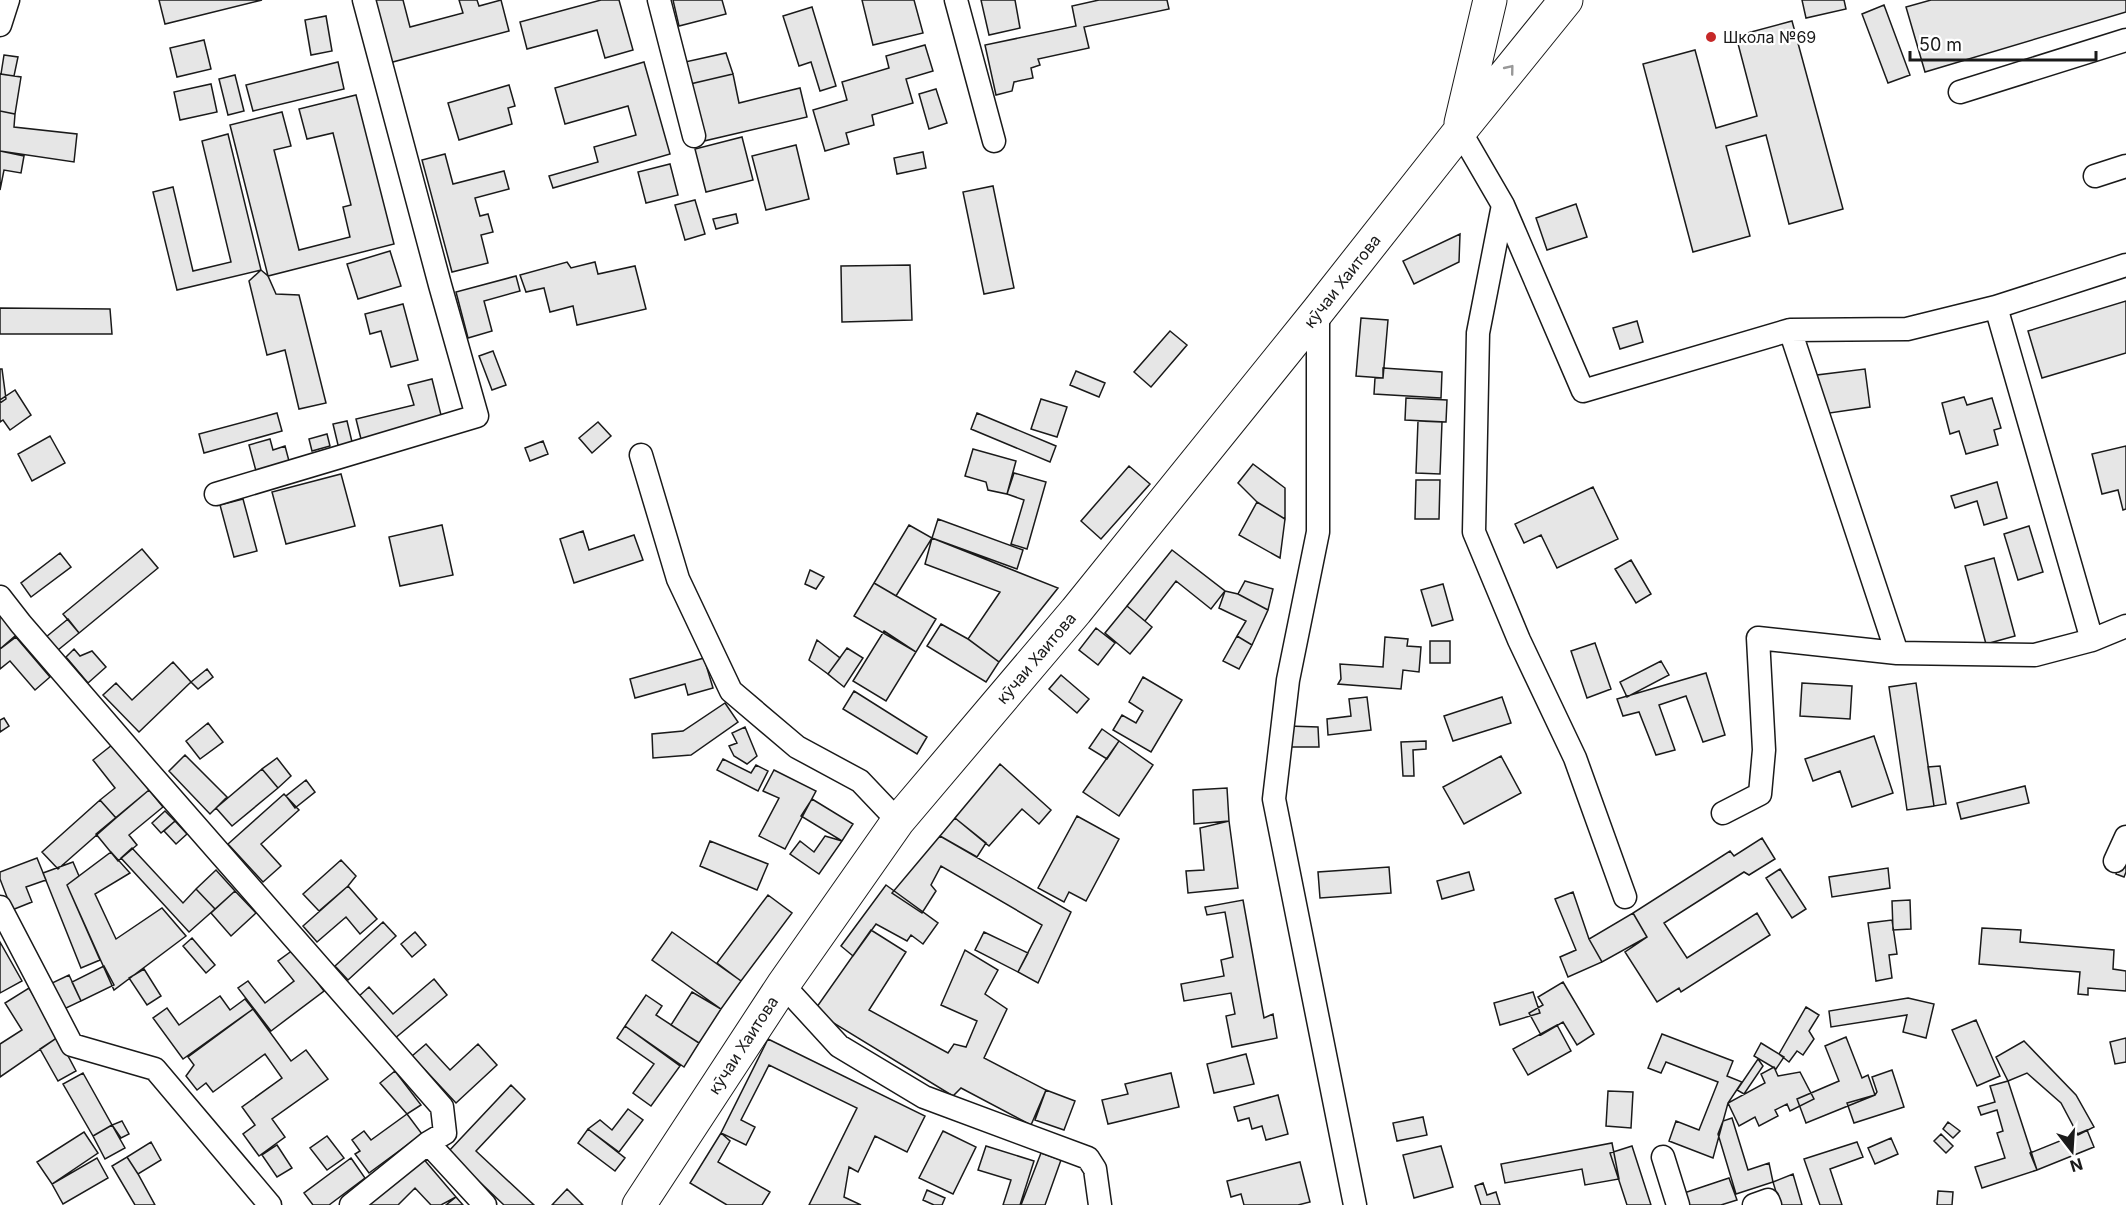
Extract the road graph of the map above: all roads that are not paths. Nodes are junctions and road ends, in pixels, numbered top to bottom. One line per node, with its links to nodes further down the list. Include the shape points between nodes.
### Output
1 (8, 0): 7 (street)
2 (364, 0): 21 (street, via 477,416)
3 (659, 0): 11 (street)
4 (956, 0): 12 (street)
5 (1490, 0): 10 (main road)
6 (1566, 0): 10 (main road, кӯчаи Хаитова, one-way to 6)
7 (0, 26)
8 (2126, 40): 9 (street)
9 (1960, 92)
10 (1460, 131): 15 (street); 18 (main road, кӯчаи Хаитова)
11 (694, 136)
12 (994, 141)
13 (2126, 166): 14 (street)
14 (2095, 176)
15 (1503, 205): 19 (street, via 1583,391); 30 (street, via 1478,333 1474,532 1518,640 1575,758)
16 (2126, 266): 17 (street)
17 (1996, 307): 19 (street, via 1907,329); 24 (street)
18 (1318, 311): 27 (main road, кӯчаи Хаитова, via 1076,611); 40 (street, via 1318,532 1288,680 1274,799)
19 (1790, 330): 25 (street)
20 (641, 455): 27 (street, via 678,579 731,691 797,747 860,782)
21 (216, 494)
22 (0, 597): 33 (street, via 442,1107 445,1133)
23 (2126, 627): 24 (street)
24 (2092, 640): 25 (street, via 2035,655)
25 (1897, 653): 26 (street, via 1758,638 1764,750 1760,794)
26 (1722, 813)
27 (898, 821): 32 (main road, кӯчаи Хаитова)
28 (2126, 837): 29 (street)
29 (2115, 861)
30 (1625, 897)
31 (0, 907): 35 (street, via 72,1045 155,1069)
32 (783, 985): 38 (main road, кӯчаи Хаитова); 39 (street, via 839,1046 924,1097 1088,1158 1095,1168)
33 (428, 1143): 36 (street); 37 (street)
34 (1663, 1157): 41 (street)
35 (270, 1205)
36 (351, 1205)
37 (485, 1205)
38 (639, 1205)
39 (1100, 1205)
40 (1355, 1205)
41 (1678, 1205)
42 (1754, 1205): 43 (street, via 1768,1200)
43 (1770, 1205)

